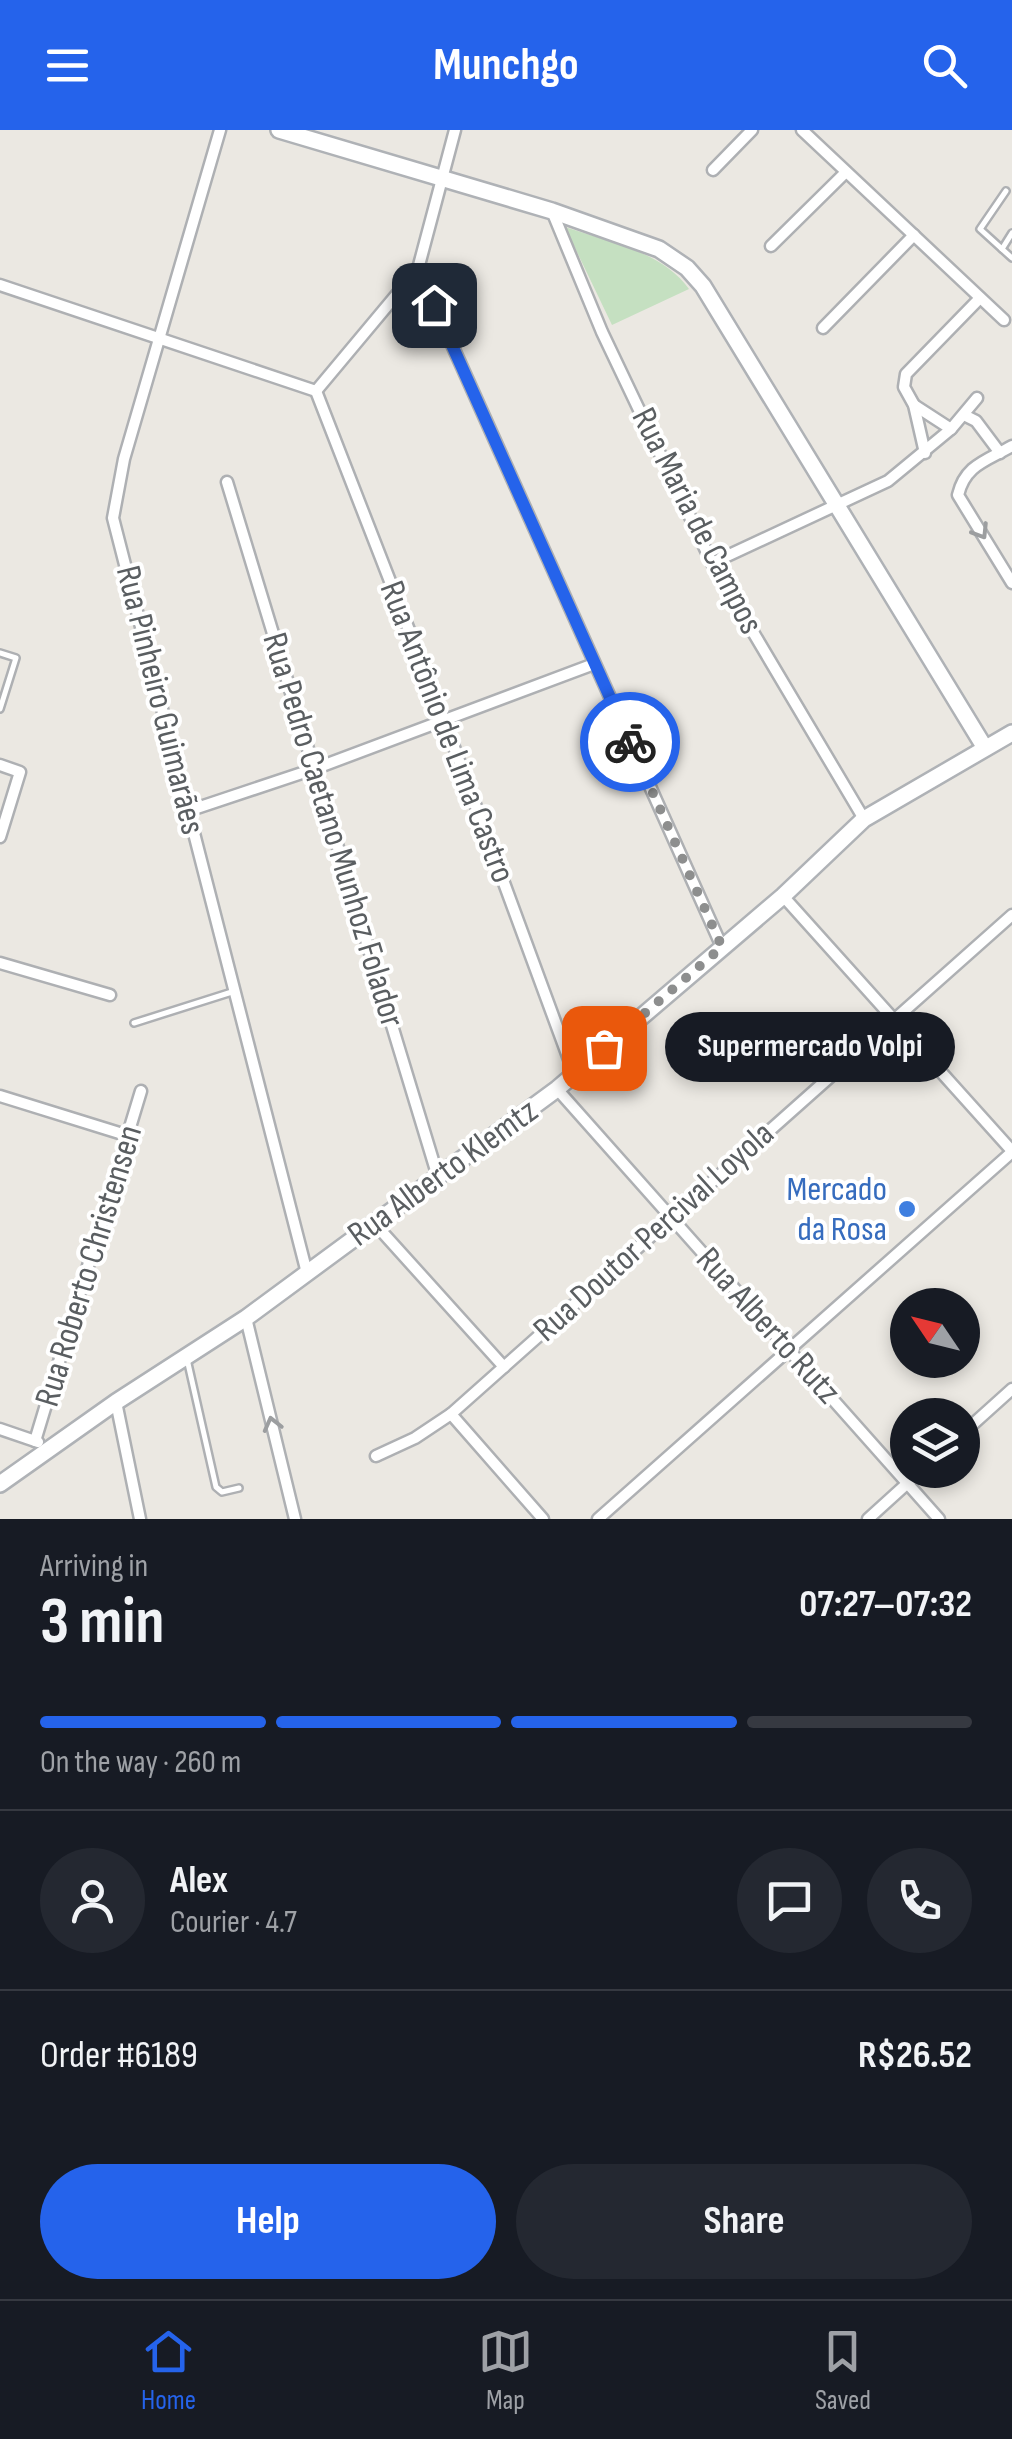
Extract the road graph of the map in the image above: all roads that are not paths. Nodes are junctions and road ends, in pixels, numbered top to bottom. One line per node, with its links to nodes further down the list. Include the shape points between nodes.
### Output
1 (220, 130): 21 (street, Rua Pinheiro Guimarães)
2 (279, 130): 8 (street)
3 (455, 130): 8 (street)
4 (752, 130): 6 (street)
5 (802, 130): 7 (street)
6 (714, 170)
7 (846, 172): 12 (street); 13 (street)
8 (441, 179): 10 (street); 16 (street)
9 (1006, 190): 14 (lane, via 980,229)
10 (552, 211): 31 (street, via 660,249 687,268); 33 (street, Rua Maria de Campos)
11 (1012, 233): 14 (lane)
12 (914, 236): 18 (street); 20 (street)
13 (771, 246)
14 (1002, 249): 15 (lane)
15 (1012, 258)
16 (418, 269): 22 (street); 37 (street)
17 (0, 285): 21 (street)
18 (980, 298): 19 (street); 24 (street, via 906,374 904,387)
19 (1004, 320)
20 (823, 328)
21 (162, 337): 22 (street); 44 (street, Rua Pinheiro Guimarães, via 112,518)
22 (316, 392): 39 (street, Rua Antônio de Lima Castro)
23 (977, 398): 25 (street)
24 (914, 405): 26 (street); 28 (street)
25 (964, 414): 26 (street); 29 (street)
26 (951, 429): 28 (street)
27 (1012, 446): 29 (street)
28 (924, 453): 31 (street, via 888,482)
29 (1000, 453): 34 (street, one-way to 34, via 962,477 958,496)
30 (228, 482): 43 (street, Rua Pedro Caetano Munhoz Folador)
31 (837, 505): 33 (street); 41 (street)
32 (1012, 556): 34 (street)
33 (712, 563): 45 (street, Rua Maria de Campos)
34 (1000, 564): 35 (street)
35 (1012, 583)
36 (0, 653): 38 (lane, via 16,658)
37 (594, 664): 39 (street); 49 (street)
38 (0, 708)
39 (444, 720): 43 (street); 55 (street, Rua Antônio de Lima Castro)
40 (1012, 733): 41 (street, Rua Alberto Klemtz)
41 (984, 748): 45 (street, Rua Alberto Klemtz)
42 (0, 765): 46 (street, via 20,772)
43 (314, 769): 44 (street); 61 (street, Rua Pedro Caetano Munhoz Folador)
44 (188, 810): 51 (street, Rua Pinheiro Guimarães)
45 (864, 819): 47 (street, Rua Alberto Klemtz)
46 (0, 836)
47 (783, 896): 49 (street, Rua Alberto Klemtz); 53 (street)
48 (1012, 915): 53 (street, Rua Doutor Percival Loyola)
49 (722, 947): 55 (street, Rua Alberto Klemtz)
50 (0, 963): 52 (street)
51 (234, 991): 54 (lane); 64 (street, Rua Pinheiro Guimarães)
52 (110, 995)
53 (893, 1018): 60 (street); 62 (street, Rua Doutor Percival Loyola)
54 (134, 1022)
55 (574, 1074): 56 (street, Rua Alberto Klemtz)
56 (557, 1089): 61 (street, Rua Alberto Klemtz); 62 (street, Rua Alberto Rutz)
57 (141, 1091): 59 (street, Rua Roberto Christensen)
58 (0, 1096): 59 (street)
59 (129, 1136): 74 (street, Rua Roberto Christensen)
60 (1012, 1152): 66 (street)
61 (438, 1177): 63 (street, Rua Alberto Klemtz)
62 (671, 1217): 66 (street, Rua Alberto Rutz); 68 (street, Rua Doutor Percival Loyola)
63 (375, 1224): 64 (street, Rua Alberto Klemtz); 68 (street)
64 (307, 1273): 65 (street, Rua Alberto Klemtz)
65 (246, 1318): 67 (street, Rua Alberto Klemtz); 83 (street, one-way to 65)
66 (789, 1350): 77 (street, Rua Alberto Rutz); 85 (street)
67 (186, 1356): 70 (street, Rua Alberto Klemtz); 79 (lane, via 216,1487)
68 (504, 1367): 71 (street, Rua Doutor Percival Loyola)
69 (1012, 1390): 72 (street)
70 (116, 1402): 75 (street, Rua Alberto Klemtz); 82 (street)
71 (450, 1414): 76 (street, Rua Doutor Percival Loyola); 84 (street)
72 (980, 1418)
73 (0, 1429): 74 (street)
74 (35, 1441): 75 (street)
75 (53, 1448): 78 (street, Rua Alberto Klemtz)
76 (376, 1456)
77 (890, 1464)
78 (0, 1484)
79 (238, 1488)
80 (902, 1488): 86 (street)
81 (911, 1488): 87 (street, Rua Alberto Rutz)
82 (140, 1519)
83 (295, 1519)
84 (543, 1519)
85 (598, 1519)
86 (868, 1519)
87 (939, 1519)

